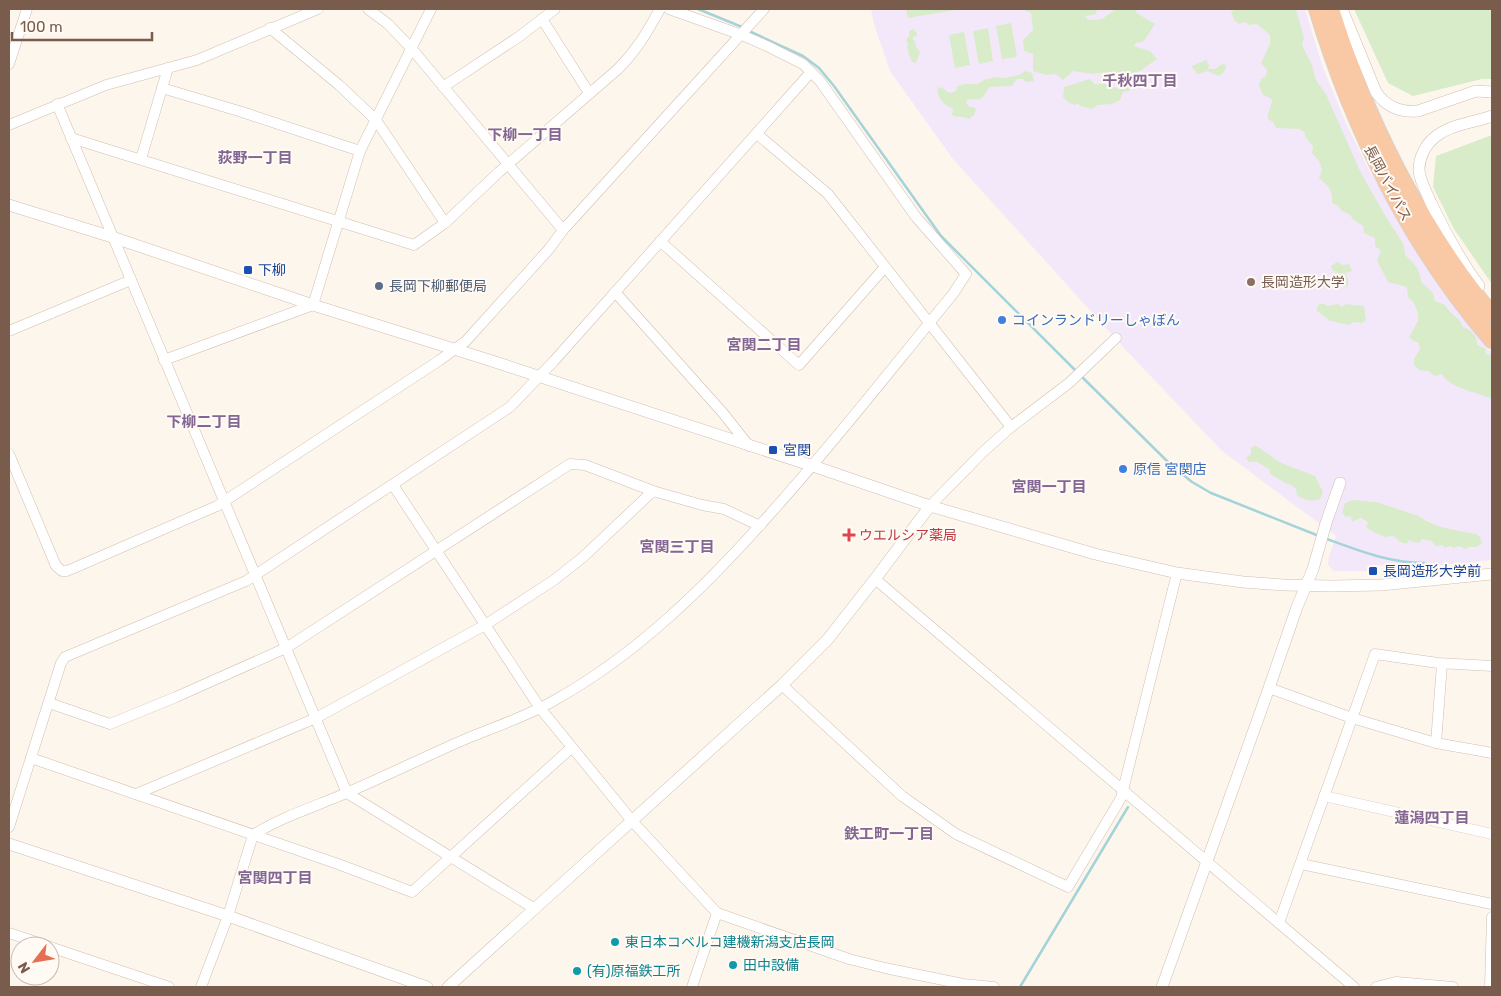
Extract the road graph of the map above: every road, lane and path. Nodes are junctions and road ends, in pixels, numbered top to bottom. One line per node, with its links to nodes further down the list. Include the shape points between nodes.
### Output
1 (28, 9): 16 (street)
2 (318, 9): 13 (street)
3 (368, 9): 15 (street)
4 (431, 9): 15 (street)
5 (555, 9): 12 (street)
6 (660, 9): 22 (street, via 629,59)
7 (669, 9): 14 (street)
8 (764, 9): 14 (street)
9 (1317, 9): 47 (highway, 長岡バイパス, via 1362,132 1386,182 1435,263)
10 (1330, 9): 43 (highway, 長岡バイパス, via 1348,62 1382,139 1432,229)
11 (1342, 9): 21 (street, via 1376,92 1391,106 1409,112 1418,111 1476,91)
12 (542, 19): 19 (street); 22 (street)
13 (270, 28): 17 (street, via 197,60); 25 (street)
14 (742, 35): 18 (street, via 803,64); 35 (street)
15 (412, 49): 19 (street); 25 (street)
16 (9, 64)
17 (168, 68): 20 (street); 23 (street, via 106,84)
18 (811, 72): 27 (street); 44 (street, via 916,217 966,274)
19 (444, 87): 31 (street)
20 (162, 88): 29 (street); 30 (street)
21 (1492, 92)
22 (589, 93): 31 (street)
23 (57, 104): 26 (street); 28 (street)
24 (1492, 116): 41 (street, via 1452,127 1434,138 1421,155 1419,169 1422,184 1460,259)
25 (376, 120): 29 (street); 34 (street)
26 (9, 124)
27 (757, 134): 37 (street); 38 (street, via 828,194)
28 (70, 138): 30 (street); 36 (street)
29 (360, 151): 33 (street)
30 (141, 159): 33 (street)
31 (508, 164): 34 (street); 35 (street)
32 (9, 206): 36 (street)
33 (339, 222): 34 (street, via 414,246); 42 (street)
34 (445, 223)
35 (563, 230): 48 (street)
36 (112, 238): 39 (street); 42 (street)
37 (660, 241): 38 (street, via 799,365); 40 (street)
38 (885, 267): 44 (street)
39 (131, 280): 45 (street); 49 (street)
40 (616, 292): 50 (street); 52 (street)
41 (1492, 304)
42 (313, 305): 48 (street); 49 (street)
43 (1492, 315)
44 (930, 323): 51 (street); 54 (street)
45 (9, 331)
46 (1116, 338): 51 (street, via 1080,374)
47 (1492, 340)
48 (455, 350): 50 (street); 58 (street)
49 (164, 360): 58 (street)
50 (539, 377): 52 (street); 56 (street, via 510,407)
51 (1011, 427): 59 (street)
52 (750, 446): 54 (street)
53 (9, 454): 58 (street, via 56,566 62,571)
54 (813, 466): 59 (street); 60 (street)
55 (1340, 483): 68 (street)
56 (393, 485): 61 (street); 65 (street)
57 (653, 491): 60 (street, via 724,509); 61 (street, via 585,465 570,464); 69 (street, via 582,558)
58 (224, 502): 65 (street)
59 (930, 506): 63 (street, via 1087,552); 66 (street)
60 (760, 526): 76 (street, via 690,599 646,638 606,668)
61 (436, 551): 69 (street); 70 (street)
62 (1492, 568): 67 (street)
63 (1177, 573): 68 (street, via 1243,582); 83 (street)
64 (1492, 574): 67 (street)
65 (254, 576): 70 (street); 75 (street, via 69,654 62,663)
66 (875, 579): 73 (street, via 828,639); 83 (street)
67 (1400, 583): 68 (street)
68 (1305, 585): 74 (street)
69 (484, 625): 76 (street); 77 (street)
70 (286, 648): 75 (street, via 110,724); 77 (street)
71 (1442, 664): 72 (street); 78 (street, via 1375,654); 79 (street)
72 (1492, 666)
73 (782, 685): 83 (street, via 902,796 956,834 1068,887); 87 (street)
74 (1269, 688): 78 (street); 93 (street)
75 (49, 703): 82 (street)
76 (540, 708): 80 (street); 84 (street)
77 (316, 718): 84 (street); 85 (street)
78 (1352, 718): 79 (street); 86 (street)
79 (1436, 743): 81 (street)
80 (572, 748): 87 (street); 92 (street)
81 (1492, 754)
82 (31, 758): 85 (street); 88 (street)
83 (1124, 791): 93 (street)
84 (347, 793): 90 (street); 92 (street)
85 (136, 794): 90 (street)
86 (1324, 796): 89 (street); 94 (street)
87 (633, 822): 96 (street); 97 (street)
88 (9, 827)
89 (1492, 834)
90 (253, 835): 92 (street, via 412,892); 98 (street)
91 (9, 844): 98 (street)
92 (452, 856): 96 (street)
93 (1207, 862): 100 (street); 108 (street)
94 (1301, 864): 95 (street); 100 (street)
95 (1492, 904)
96 (535, 909): 105 (street)
97 (717, 913): 106 (street); 107 (street, via 849,959 963,984)
98 (228, 916): 103 (street); 104 (street)
99 (1492, 917): 112 (street)
100 (1278, 923): 109 (street)
101 (60, 950): 102 (street)
102 (169, 987)
103 (201, 987)
104 (428, 987)
105 (448, 987)
106 (692, 987)
107 (994, 987)
108 (1162, 987)
109 (1354, 987)
110 (1376, 987): 111 (street, via 1396,982)
111 (1453, 987)
112 (1490, 987)

